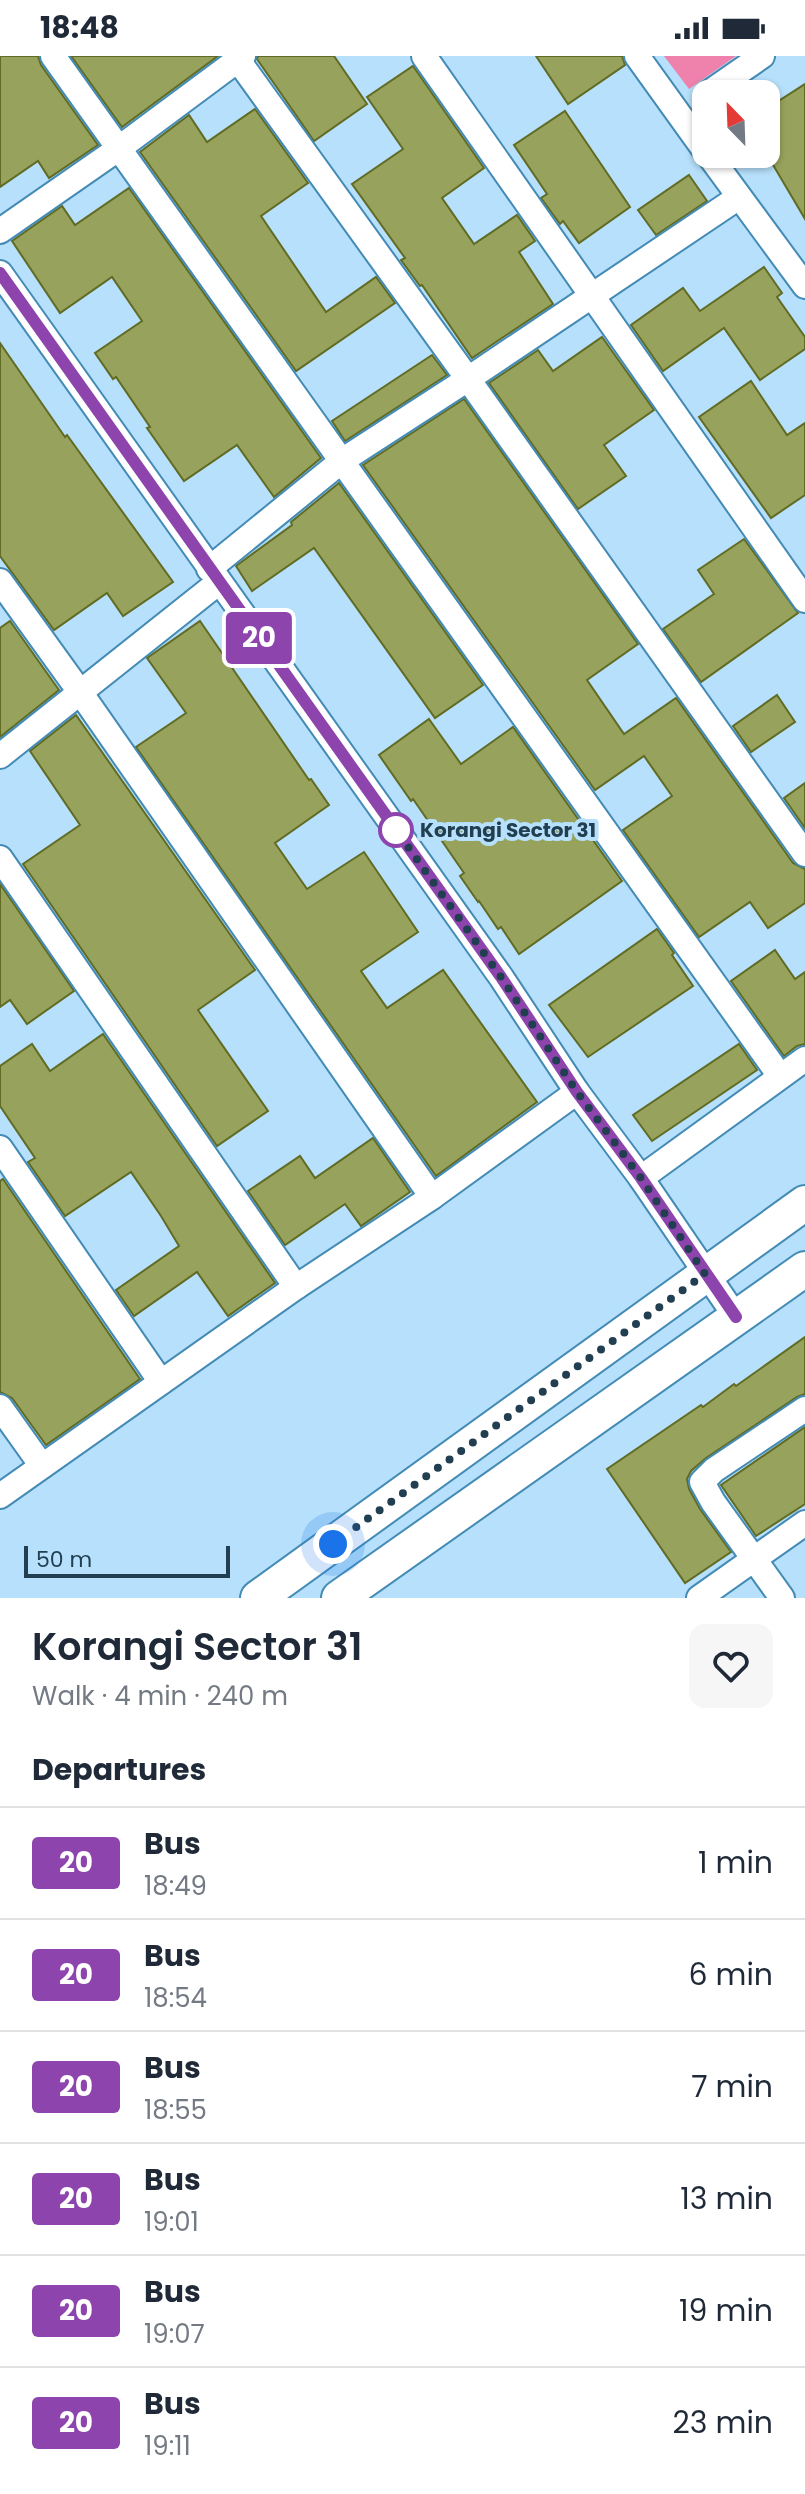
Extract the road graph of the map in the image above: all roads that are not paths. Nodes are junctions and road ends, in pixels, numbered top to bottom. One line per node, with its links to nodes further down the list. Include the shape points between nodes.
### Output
1 (53, 56): 10 (street)
2 (424, 56): 16 (street)
3 (637, 56): 8 (street)
4 (762, 56): 6 (street)
5 (238, 57): 10 (street); 17 (street)
6 (727, 80)
7 (692, 104): 8 (street)
8 (678, 114): 9 (street)
9 (692, 133)
10 (118, 149): 13 (street); 18 (street)
11 (718, 168): 12 (street)
12 (739, 197): 14 (street); 16 (street)
13 (0, 231)
14 (801, 271)
15 (0, 273): 19 (street)
16 (592, 295): 17 (street); 21 (street)
17 (468, 379): 18 (street); 24 (street)
18 (343, 460): 19 (street); 27 (street)
19 (214, 576): 22 (street); 28 (street, via 501,977)
20 (0, 581): 22 (street)
21 (805, 600)
22 (80, 692): 23 (street); 31 (street)
23 (0, 756)
24 (805, 854)
25 (0, 858): 35 (street)
26 (805, 1059): 27 (street)
27 (780, 1076): 30 (street)
28 (577, 1092): 30 (street); 31 (street)
29 (0, 1148): 37 (street)
30 (641, 1178): 34 (street)
31 (432, 1197): 35 (street)
32 (805, 1203): 34 (street)
33 (805, 1269): 36 (street)
34 (705, 1274): 36 (street); 44 (street)
35 (296, 1287): 37 (street)
36 (736, 1317): 45 (street)
37 (161, 1382): 40 (street)
38 (0, 1407): 40 (street)
39 (805, 1409): 43 (street, via 702,1482)
40 (42, 1466): 41 (street)
41 (0, 1496)
42 (805, 1523): 43 (street)
43 (754, 1559): 46 (street); 47 (street)
44 (258, 1598)
45 (339, 1598)
46 (699, 1598)
47 (782, 1598)

